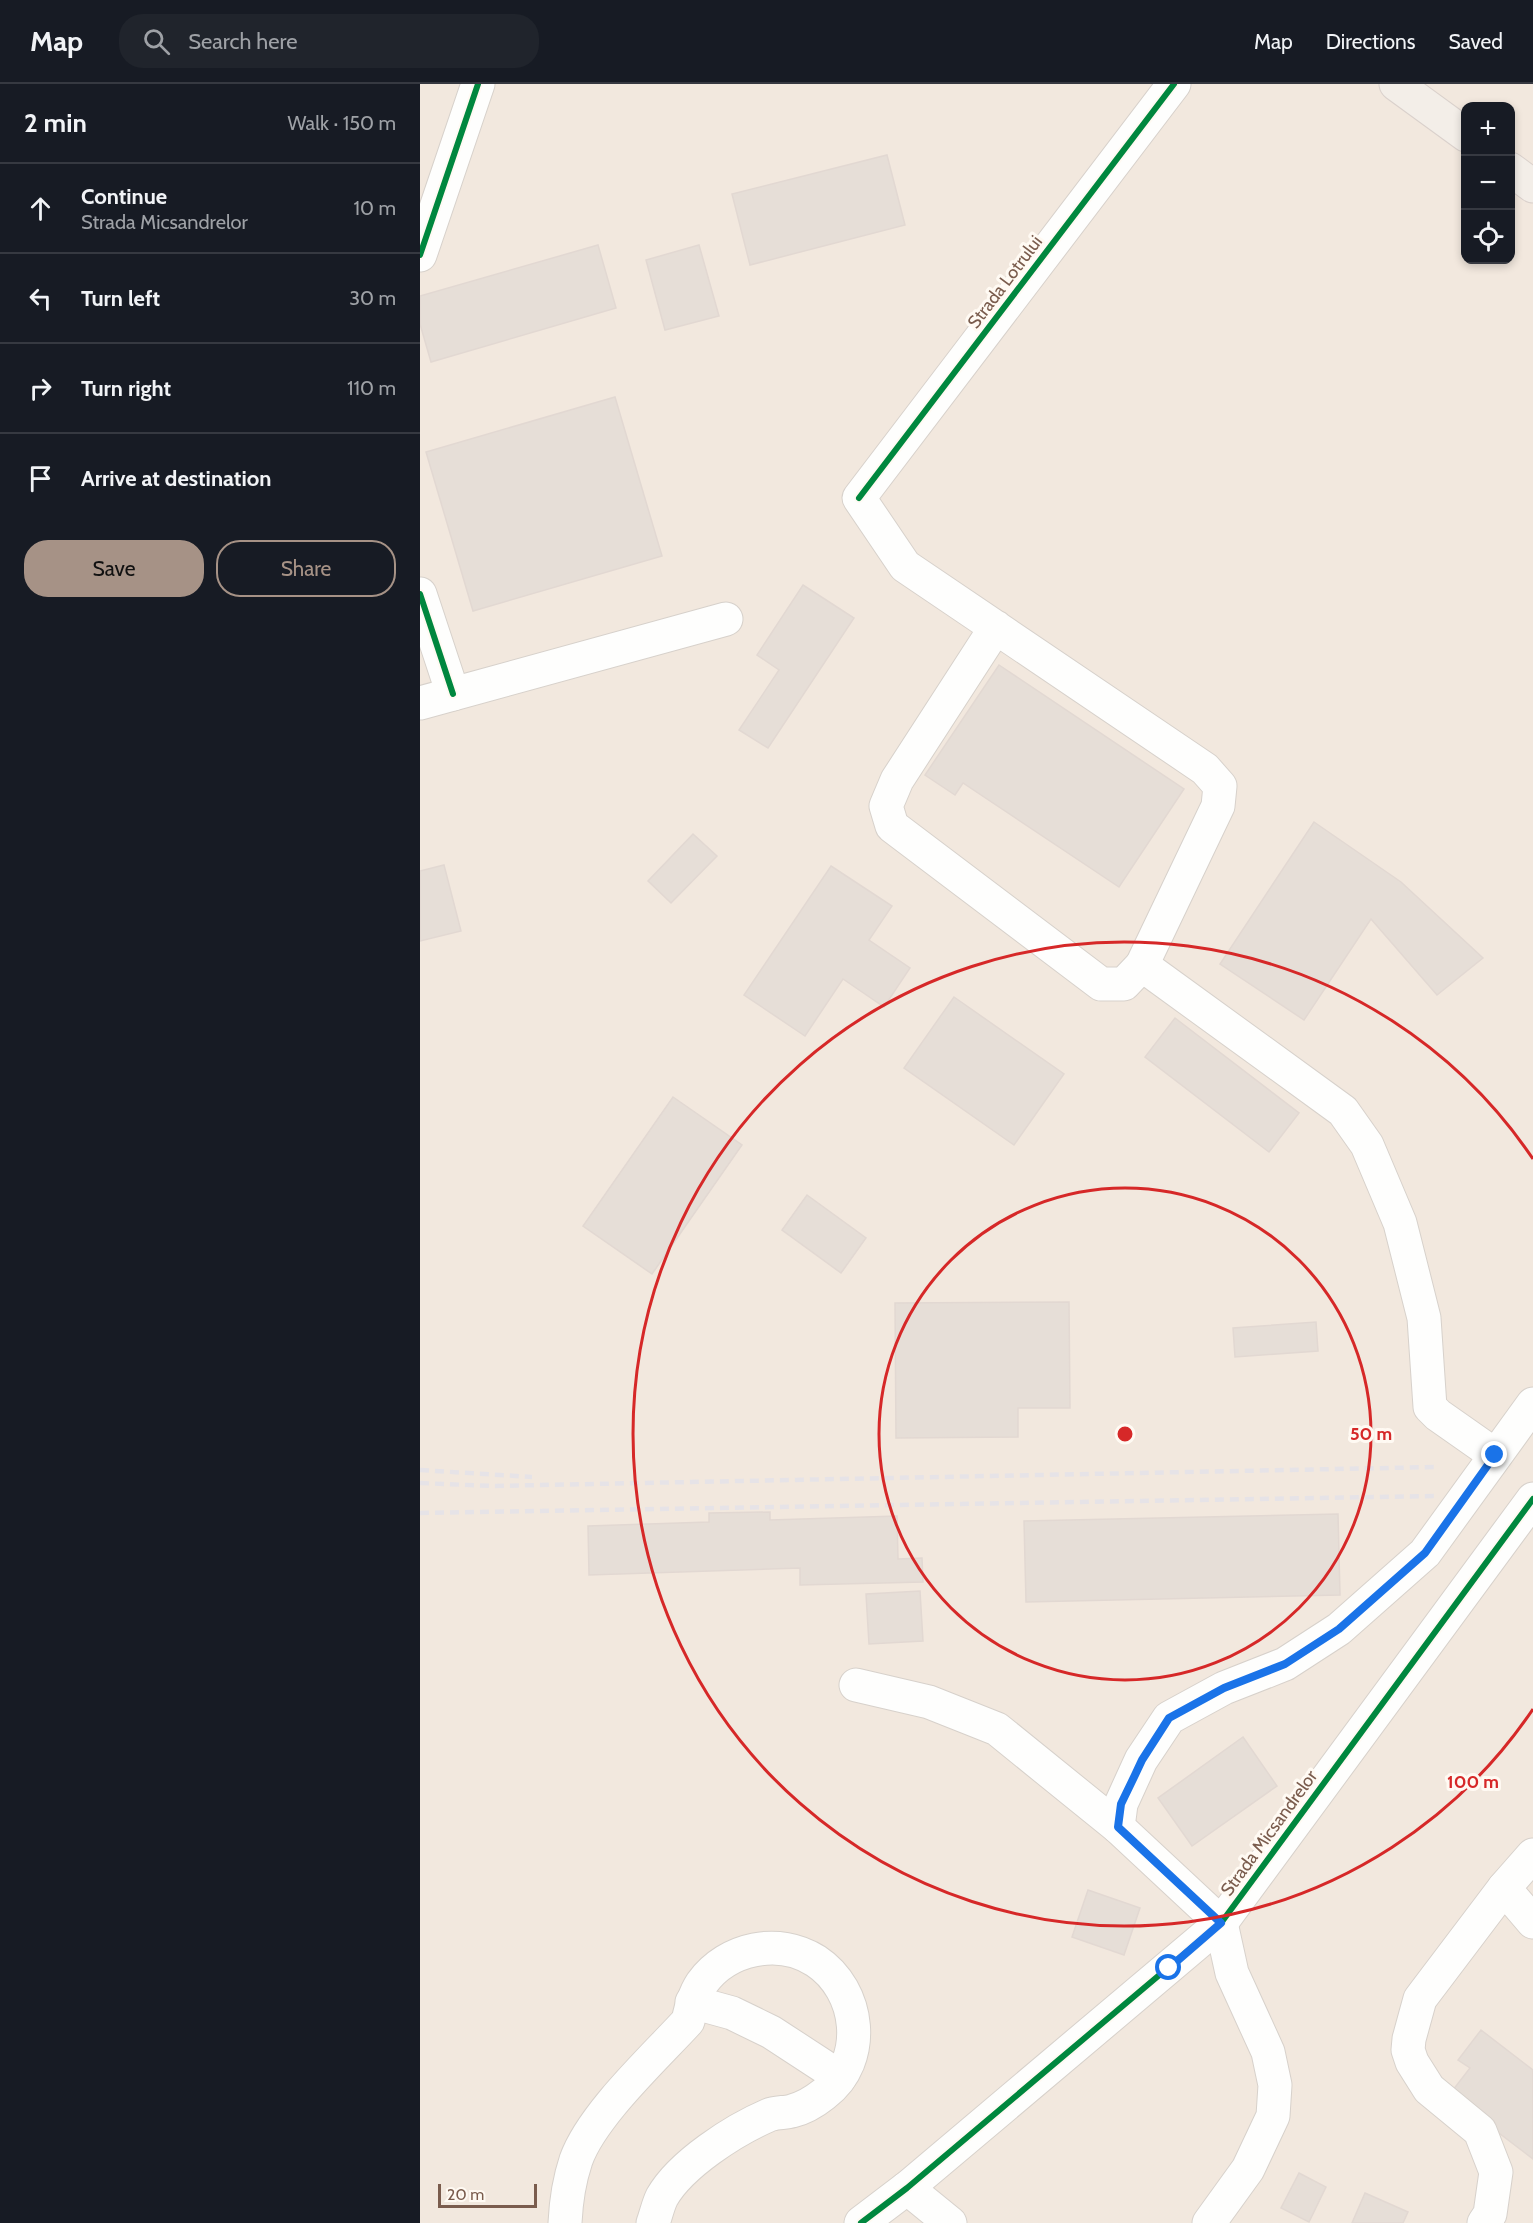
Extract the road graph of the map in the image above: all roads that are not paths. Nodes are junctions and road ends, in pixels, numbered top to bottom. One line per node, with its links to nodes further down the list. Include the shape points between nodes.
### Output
1 (478, 84): 7 (street)
2 (1174, 84): 10 (street, Strada Lotrului, via 860,498 906,566)
3 (1396, 84): 4 (main road)
4 (1461, 131)
5 (1515, 173): 6 (main road)
6 (1533, 186)
7 (420, 255)
8 (420, 594): 11 (street)
9 (726, 619): 11 (street)
10 (996, 627): 13 (street, via 1205,769 1220,786 1218,806); 13 (street, via 897,780 886,806 892,825 1101,984 1124,984)
11 (453, 694): 12 (street)
12 (420, 703)
13 (1142, 965): 15 (street, via 1343,1111 1367,1145 1400,1223 1424,1318 1430,1407)
14 (1533, 1404): 15 (street)
15 (1495, 1455): 18 (street, via 1425,1553 1339,1629 1285,1664 1224,1688 1169,1718 1129,1786 1121,1804)
16 (1533, 1499): 22 (street, Strada Micsandrelor)
17 (856, 1686): 18 (street, via 929,1702 997,1729)
18 (1118, 1827): 22 (street)
19 (1533, 1855): 20 (street)
20 (1504, 1888): 21 (street); 31 (street, via 1420,1999 1408,2050 1429,2089 1480,2131 1496,2172 1490,2214)
21 (1533, 1922)
22 (1221, 1923): 25 (street, Strada Micsandrelor); 30 (street, via 1232,1973 1268,2052 1275,2085 1274,2116 1248,2169)
23 (692, 2002): 24 (street, via 752,2022); 24 (street, via 715,1969 750,1950 790,1950 809,1957 839,1983 854,2020 854,2040); 26 (street, via 688,2021 610,2107 587,2140 577,2158 567,2194)
24 (840, 2077): 27 (street, via 810,2104 771,2114 707,2152 677,2177 662,2198)
25 (907, 2188): 28 (street, Strada Micsandrelor); 29 (street)
26 (565, 2223)
27 (653, 2223)
28 (861, 2223)
29 (950, 2223)
30 (1209, 2223)
31 (1484, 2223)

